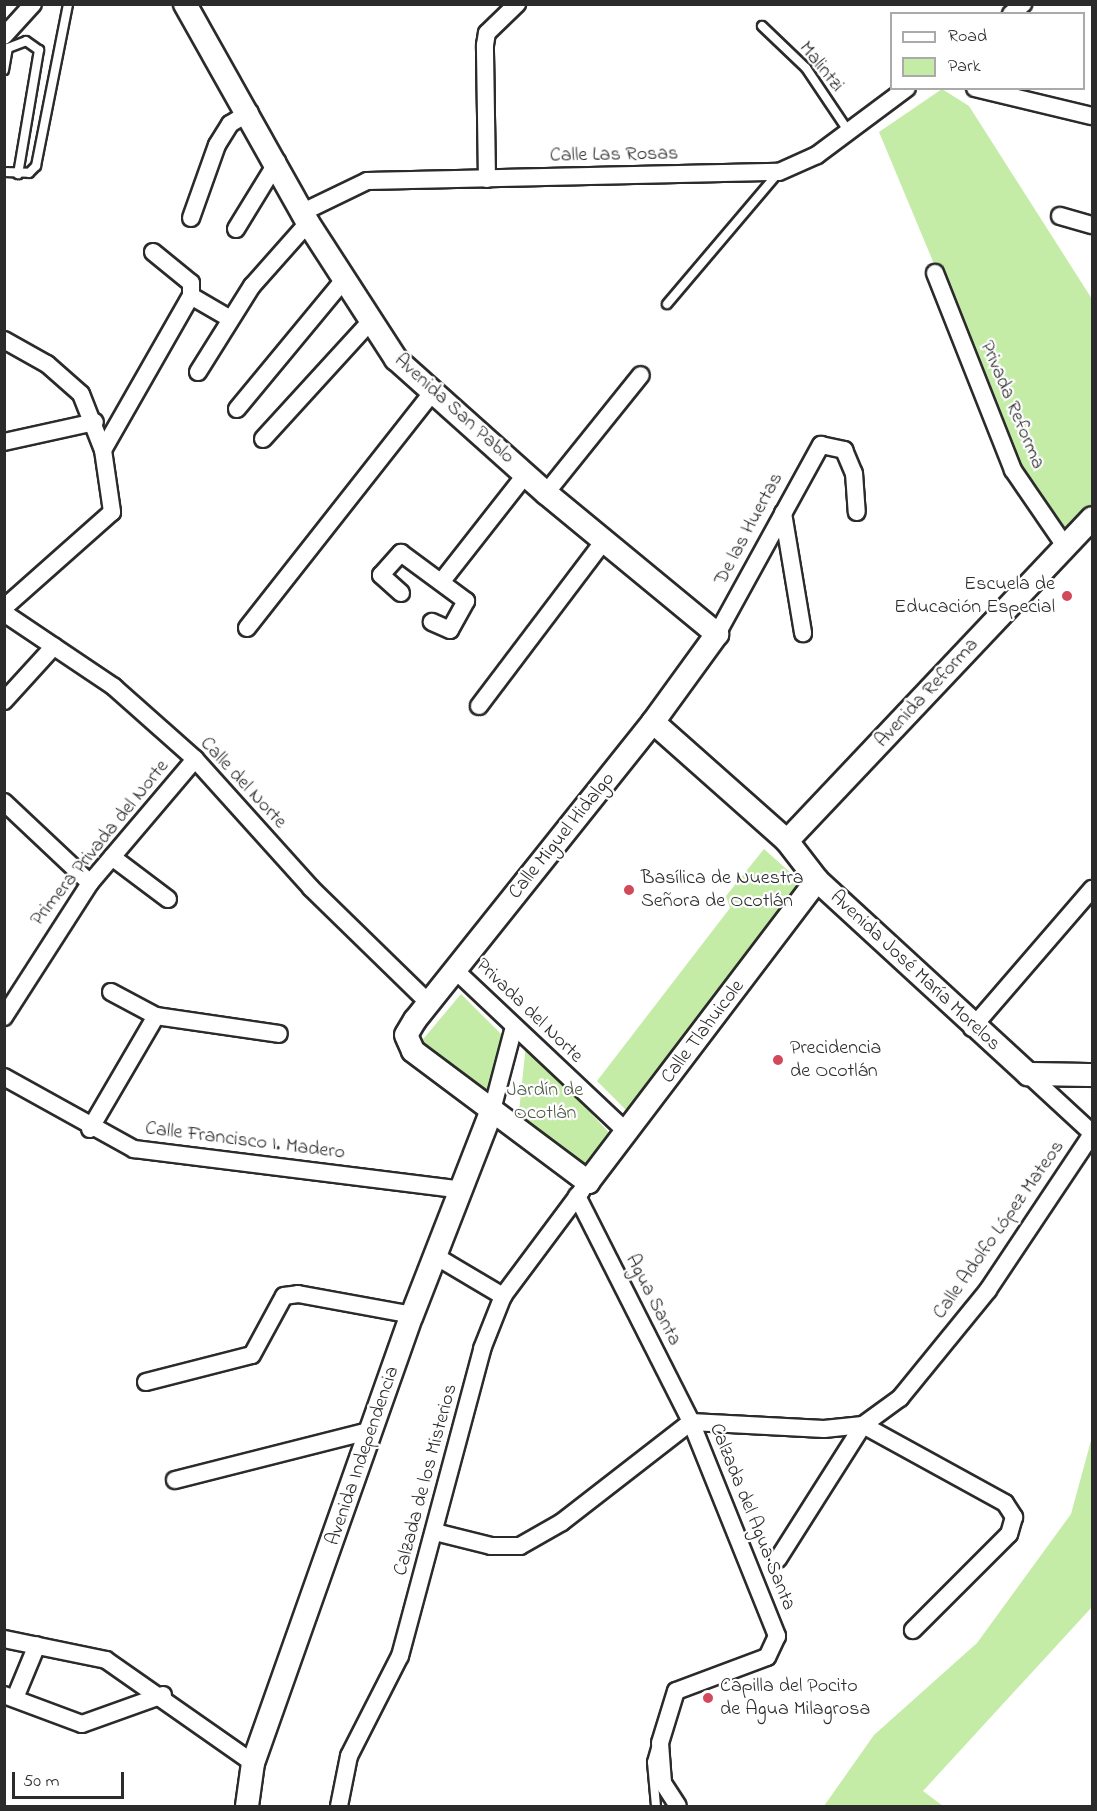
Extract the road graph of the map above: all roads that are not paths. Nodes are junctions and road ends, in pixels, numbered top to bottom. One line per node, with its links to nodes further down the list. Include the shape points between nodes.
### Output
1 (33, 4): 6 (street)
2 (68, 4): 16 (lane, via 36,166)
3 (185, 4): 10 (street, Avenida San Pablo)
4 (517, 4): 17 (street, via 487,33)
5 (762, 26): 12 (lane, Malintzi, via 806,68)
6 (4, 36)
7 (4, 70): 16 (lane, via 8,48 26,41 39,50)
8 (905, 90): 12 (street, Calle Las Rosas)
9 (983, 90): 11 (street)
10 (250, 112): 13 (street, Avenida San Pablo); 20 (street, via 231,124 217,145)
11 (1092, 116)
12 (849, 132): 14 (street, Calle Las Rosas)
13 (277, 162): 19 (street, Avenida San Pablo); 22 (street)
14 (780, 171): 17 (street, Calle Las Rosas); 27 (lane)
15 (4, 172): 16 (lane)
16 (18, 174)
17 (487, 179): 19 (street, Calle Las Rosas, via 367,180)
18 (1060, 216): 21 (street)
19 (306, 217): 25 (street, Avenida San Pablo); 28 (street, Calle Las Rosas)
20 (191, 218)
21 (1092, 225)
22 (236, 229)
23 (153, 252): 26 (street, via 191,283)
24 (935, 273): 45 (street, Privada Reforma, via 1013,470)
25 (343, 281): 29 (street, Avenida San Pablo); 34 (street)
26 (191, 296): 28 (street); 38 (street)
27 (667, 304)
28 (230, 318): 31 (street, Calle Las Rosas)
29 (369, 323): 33 (street, Avenida San Pablo); 36 (street)
30 (4, 340): 35 (street, via 47,364 81,394)
31 (198, 372)
32 (641, 375): 40 (street)
33 (432, 393): 39 (street, Avenida San Pablo); 50 (street)
34 (237, 409)
35 (95, 422): 37 (street); 38 (street)
36 (263, 440)
37 (4, 442)
38 (103, 450): 48 (street, via 112,512)
39 (526, 474): 40 (street, Avenida San Pablo); 46 (street)
40 (546, 494): 44 (street, Avenida San Pablo)
41 (857, 512): 42 (street, De las Huertas, via 854,473 844,450 821,445)
42 (783, 513): 51 (street); 52 (street, De las Huertas)
43 (1092, 518): 45 (street, Avenida Reforma)
44 (604, 541): 52 (street, Avenida San Pablo); 55 (street)
45 (1065, 546): 59 (street, Avenida Reforma)
46 (442, 581): 47 (street, via 401,553 381,575); 49 (street, via 468,606 447,632)
47 (401, 593)
48 (4, 611): 53 (street, Calle del Norte)
49 (432, 622)
50 (247, 628)
51 (803, 633)
52 (717, 634): 56 (street, Calle Miguel Hidalgo)
53 (54, 646): 54 (street); 57 (street, Calle del Norte, via 114,687)
54 (4, 700)
55 (479, 706)
56 (653, 722): 59 (street, Avenida José María Morelos); 65 (street, Calle Miguel Hidalgo)
57 (195, 759): 60 (street, Primera Privada del Norte); 67 (street, Calle del Norte, via 310,888)
58 (4, 802): 62 (street)
59 (787, 841): 61 (street, Avenida José María Morelos)
60 (112, 857): 62 (street, Primera Privada del Norte); 64 (street)
61 (817, 880): 71 (street, Avenida José María Morelos); 78 (street, Calle Tlahuicole)
62 (90, 883): 69 (street, Primera Privada del Norte)
63 (1092, 889): 71 (street)
64 (168, 899)
65 (454, 970): 67 (street, Calle Miguel Hidalgo); 70 (street, Privada del Norte)
66 (111, 992): 68 (street)
67 (430, 1004): 76 (street, Calle Miguel Hidalgo, via 405,1035 413,1051)
68 (156, 1016): 72 (street); 77 (street)
69 (4, 1017)
70 (514, 1027): 76 (street); 78 (street, Privada del Norte)
71 (972, 1028): 73 (street, Avenida José María Morelos)
72 (279, 1034)
73 (1028, 1074): 74 (street); 79 (street)
74 (1092, 1074)
75 (4, 1077): 77 (street, Calle Francisco I. Madero)
76 (492, 1110): 80 (street); 81 (street, Avenida Independencia)
77 (90, 1129): 81 (street, Calle Francisco I. Madero, via 134,1149)
78 (627, 1132): 80 (street, Calle Tlahuicole)
79 (1092, 1134): 87 (street, Calle Adolfo López Mateos, via 988,1290 900,1398)
80 (583, 1189): 83 (street, Calzada de los Misterios); 86 (street, Agua Santa)
81 (461, 1190): 82 (street, Avenida Independencia)
82 (437, 1257): 83 (street); 84 (street, Avenida Independencia)
83 (503, 1296): 90 (street, Calzada de los Misterios, via 482,1349)
84 (412, 1315): 85 (street, via 298,1294 284,1296 252,1355); 88 (street, Avenida Independencia)
85 (146, 1382)
86 (691, 1422): 87 (street, via 824,1429); 90 (street, via 562,1522 520,1546 491,1546); 97 (street, Calzada del Agua Santa, via 777,1636 767,1657 676,1691)
87 (864, 1425): 91 (street, Calle Adolfo López Mateos); 92 (street, via 1005,1503 1014,1517 1009,1534)
88 (372, 1430): 89 (street); 98 (street, Avenida Independencia)
89 (175, 1480)
90 (435, 1532): 100 (street, Calzada de los Misterios, via 400,1656 349,1756)
91 (778, 1559)
92 (913, 1630)
93 (4, 1639): 94 (street)
94 (37, 1646): 95 (street, via 106,1660); 96 (street)
95 (163, 1695): 96 (street, via 82,1724); 98 (street)
96 (10, 1696)
97 (660, 1743): 101 (lane, via 652,1762); 102 (street, Calzada del Agua Santa, via 663,1783)
98 (253, 1763): 99 (street, Avenida Independencia)
99 (248, 1806)
100 (339, 1806)
101 (656, 1806)
102 (678, 1806)

